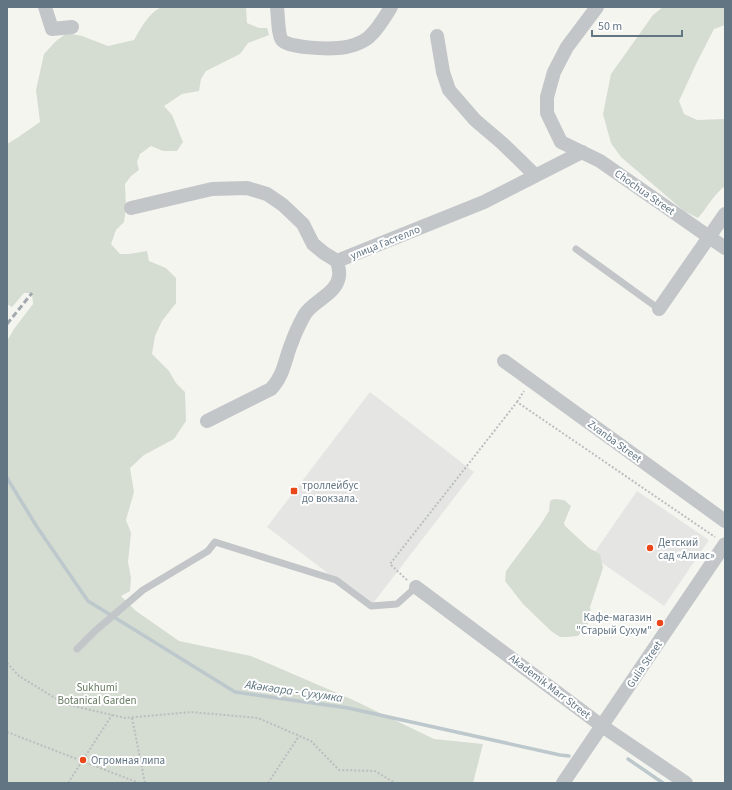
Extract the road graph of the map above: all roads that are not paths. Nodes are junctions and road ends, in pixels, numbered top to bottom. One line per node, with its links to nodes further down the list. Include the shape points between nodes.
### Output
1 (45, 7): 5 (street, via 52,29)
2 (277, 7): 3 (street, via 278,33 282,40 293,46 339,48 357,44 369,36)
3 (391, 7)
4 (597, 7): 7 (street, Chochua Street, via 567,47 554,72 547,97 547,113 561,142)
5 (72, 27)
6 (437, 36): 8 (street, via 449,90 475,120)
7 (582, 152): 8 (street, улица Гастелло); 11 (street, Chochua Street, via 600,161)
8 (535, 175): 14 (street, улица Гастелло, via 484,202)
9 (131, 208): 14 (street, улица Гастелло, via 212,189 247,188 267,194 283,205 302,224 313,244)
10 (725, 214): 11 (street)
11 (709, 237): 12 (street, Chochua Street); 15 (street)
12 (725, 248)
13 (576, 249): 15 (lane)
14 (337, 261): 17 (street, via 339,276 336,285 306,313 291,342 284,370 277,383 271,389)
15 (659, 309)
16 (504, 361): 18 (street, Zvanba Street)
17 (207, 421)
18 (725, 521)
19 (725, 544): 22 (street, Gulia Street)
20 (416, 587): 21 (lane, via 397,604 371,606 336,580 215,542 208,551 143,590 94,631); 22 (street, Akademik Marr Street)
21 (77, 649)
22 (602, 726): 23 (street, Gulia Street); 24 (street, Akademik Marr Street)
23 (563, 783)
24 (686, 783)

